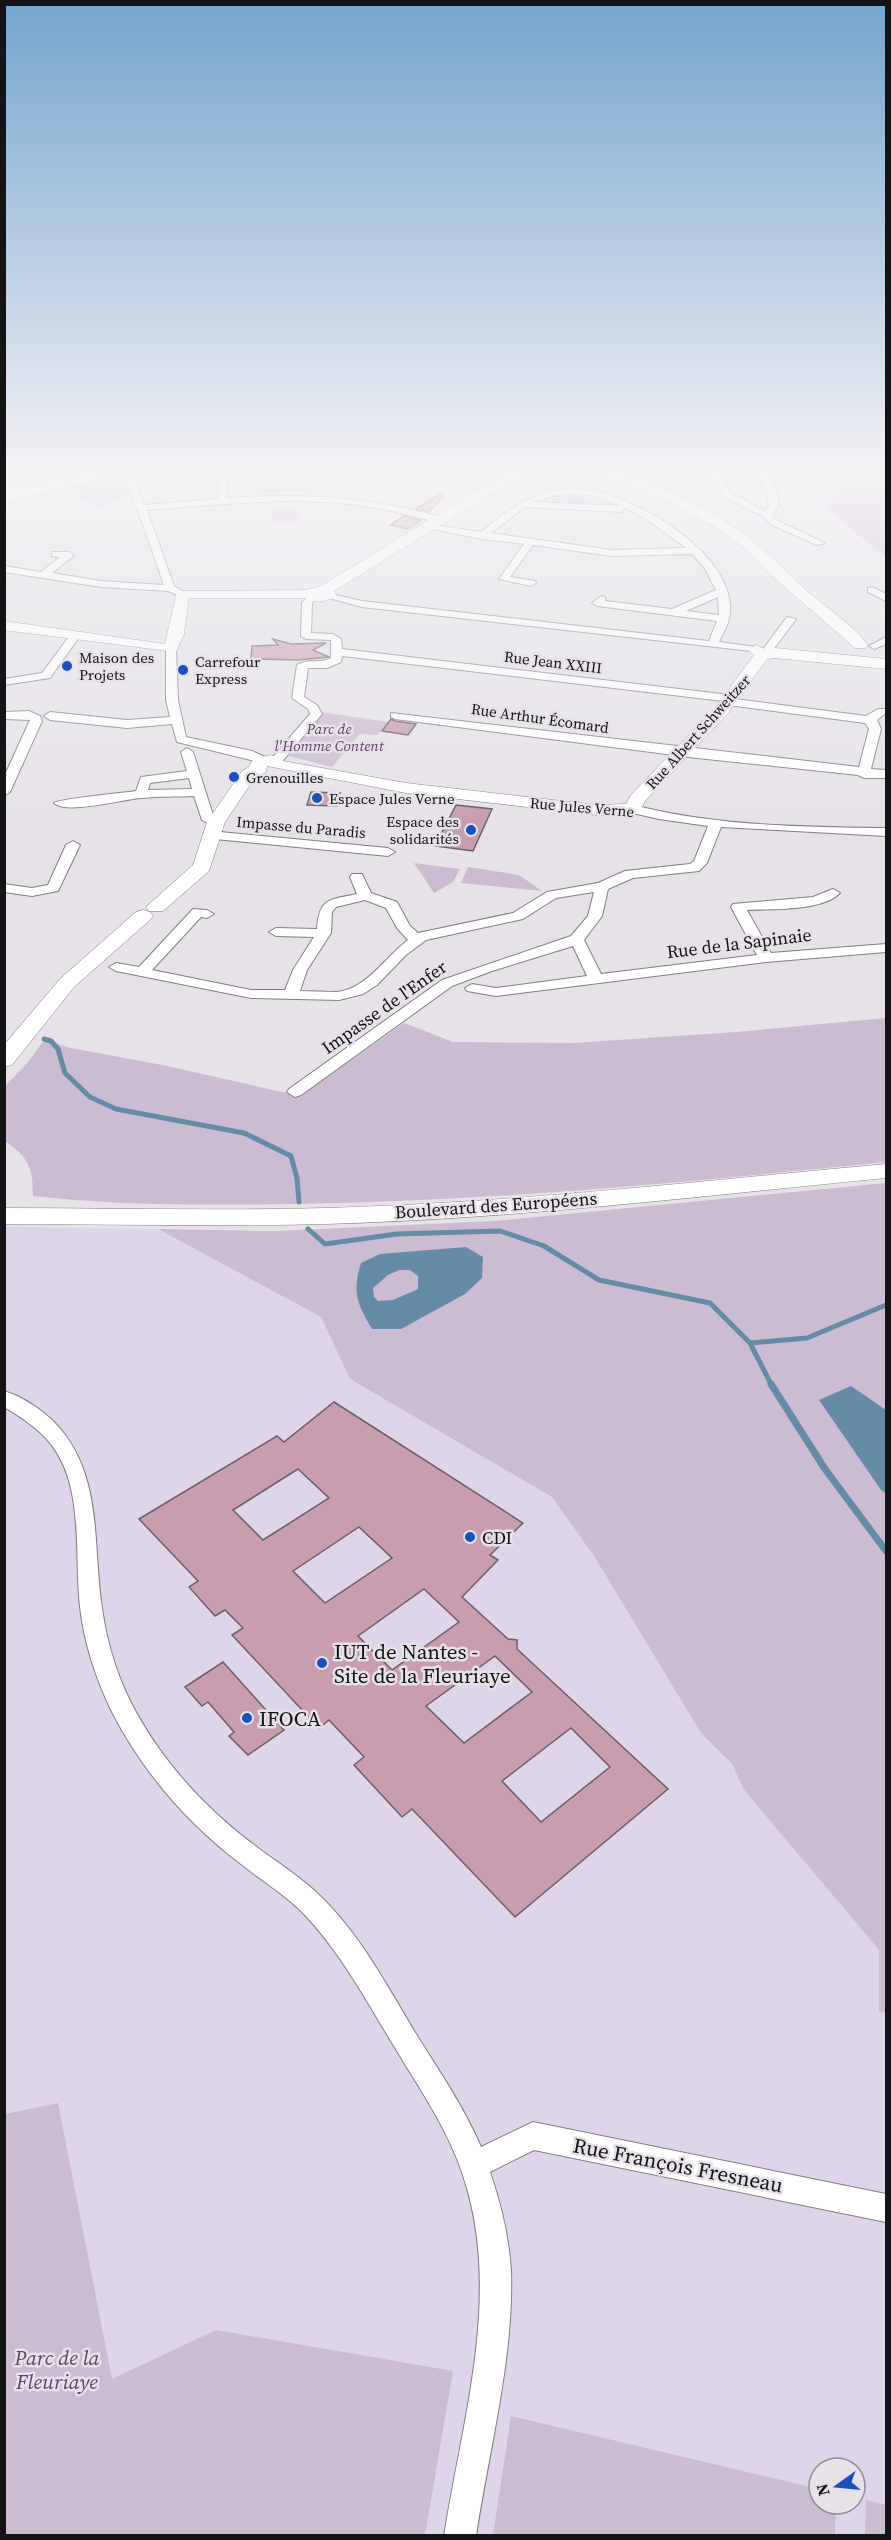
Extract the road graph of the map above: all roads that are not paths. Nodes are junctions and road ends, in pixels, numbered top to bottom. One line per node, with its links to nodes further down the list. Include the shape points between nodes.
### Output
1 (117, 586): 7 (street)
2 (174, 586): 7 (street)
3 (332, 586): 9 (street)
4 (720, 586): 8 (street)
5 (793, 586): 21 (street)
6 (872, 590): 10 (street)
7 (176, 591): 9 (street); 18 (street, via 176,634)
8 (723, 591): 12 (street); 13 (street)
9 (317, 595): 17 (street, via 362,604); 20 (street, via 307,602 306,634 333,637)
10 (886, 598)
11 (601, 599): 12 (street, via 597,603)
12 (672, 613): 13 (street)
13 (724, 618): 17 (street)
14 (792, 619): 19 (street, Rue Albert Schweitzer)
15 (4, 625): 16 (street)
16 (75, 636): 18 (street); 22 (street, via 46,676)
17 (712, 645): 19 (street)
18 (171, 649): 28 (street)
19 (766, 651): 21 (street); 23 (street, Rue Albert Schweitzer)
20 (336, 652): 23 (street, Rue Jean XXIII); 32 (street, via 336,660 327,665 303,665 298,696 316,714)
21 (874, 654)
22 (4, 682)
23 (731, 698): 24 (street); 29 (street); 31 (street, Rue Albert Schweitzer)
24 (885, 713): 29 (street)
25 (395, 715): 31 (street, Rue Arthur Écomard)
26 (4, 716): 36 (street, via 36,718)
27 (51, 716): 28 (street, via 128,724)
28 (175, 720): 32 (street, Rue Jules Verne, via 181,739 248,754)
29 (870, 721): 34 (street, via 875,729)
30 (187, 752): 33 (street)
31 (681, 752): 34 (street, Rue Arthur Écomard); 40 (street, Rue Albert Schweitzer, via 637,798)
32 (269, 764): 40 (street, Rue Jules Verne, via 369,783 480,797 607,811); 42 (street, via 248,775)
33 (195, 774): 37 (street); 38 (street, via 145,780)
34 (864, 774): 35 (street, Rue Arthur Écomard)
35 (886, 774)
36 (4, 792)
37 (201, 792): 38 (street); 42 (street)
38 (141, 794): 39 (street, via 92,802)
39 (60, 802)
40 (633, 809): 41 (street, Rue Jules Verne, via 654,816)
41 (716, 823): 43 (street, Rue Jules Verne, via 789,830); 47 (street, via 700,863 694,868 630,874)
42 (213, 828): 45 (street, Impasse du Paradis); 63 (street, via 202,867 74,976)
43 (886, 832)
44 (73, 845): 48 (street, via 53,888 32,892)
45 (388, 852)
46 (357, 877): 50 (street)
47 (601, 887): 54 (street, via 552,895 518,916); 55 (street, via 599,910)
48 (4, 888)
49 (833, 893): 57 (street, via 816,901 738,907)
50 (365, 896): 53 (street, via 331,904 325,911); 54 (street, via 392,905 404,928)
51 (207, 914): 59 (street, via 198,912)
52 (276, 932): 53 (street)
53 (324, 933): 62 (street, via 300,970)
54 (416, 939): 62 (street, via 358,991 339,996)
55 (576, 939): 60 (street); 64 (street, Impasse de l'Enfer, via 447,983)
56 (886, 948): 57 (street, Rue de la Sapinaie)
57 (766, 958): 60 (street, Rue de la Sapinaie)
58 (116, 967): 59 (street)
59 (142, 972): 62 (street, via 251,994)
60 (596, 979): 61 (street, Rue de la Sapinaie, via 496,992)
61 (472, 988)
62 (291, 994)
63 (4, 1060)
64 (295, 1092)
65 (886, 1171): 67 (street, Boulevard des Européens, via 436,1211 325,1216)
66 (4, 1197): 67 (street, via 84,1207)
67 (104, 1214): 68 (street)
68 (4, 1216)
69 (4, 1398): 70 (street, via 46,1427 75,1464 86,1519 88,1578 96,1633 109,1679 129,1722 165,1778 237,1845 315,1907 390,2017 444,2105)
70 (474, 2165): 71 (street, Rue François Fresneau, via 533,2136); 72 (street, via 496,2268 494,2324)
71 (886, 2208)
72 (460, 2535)

